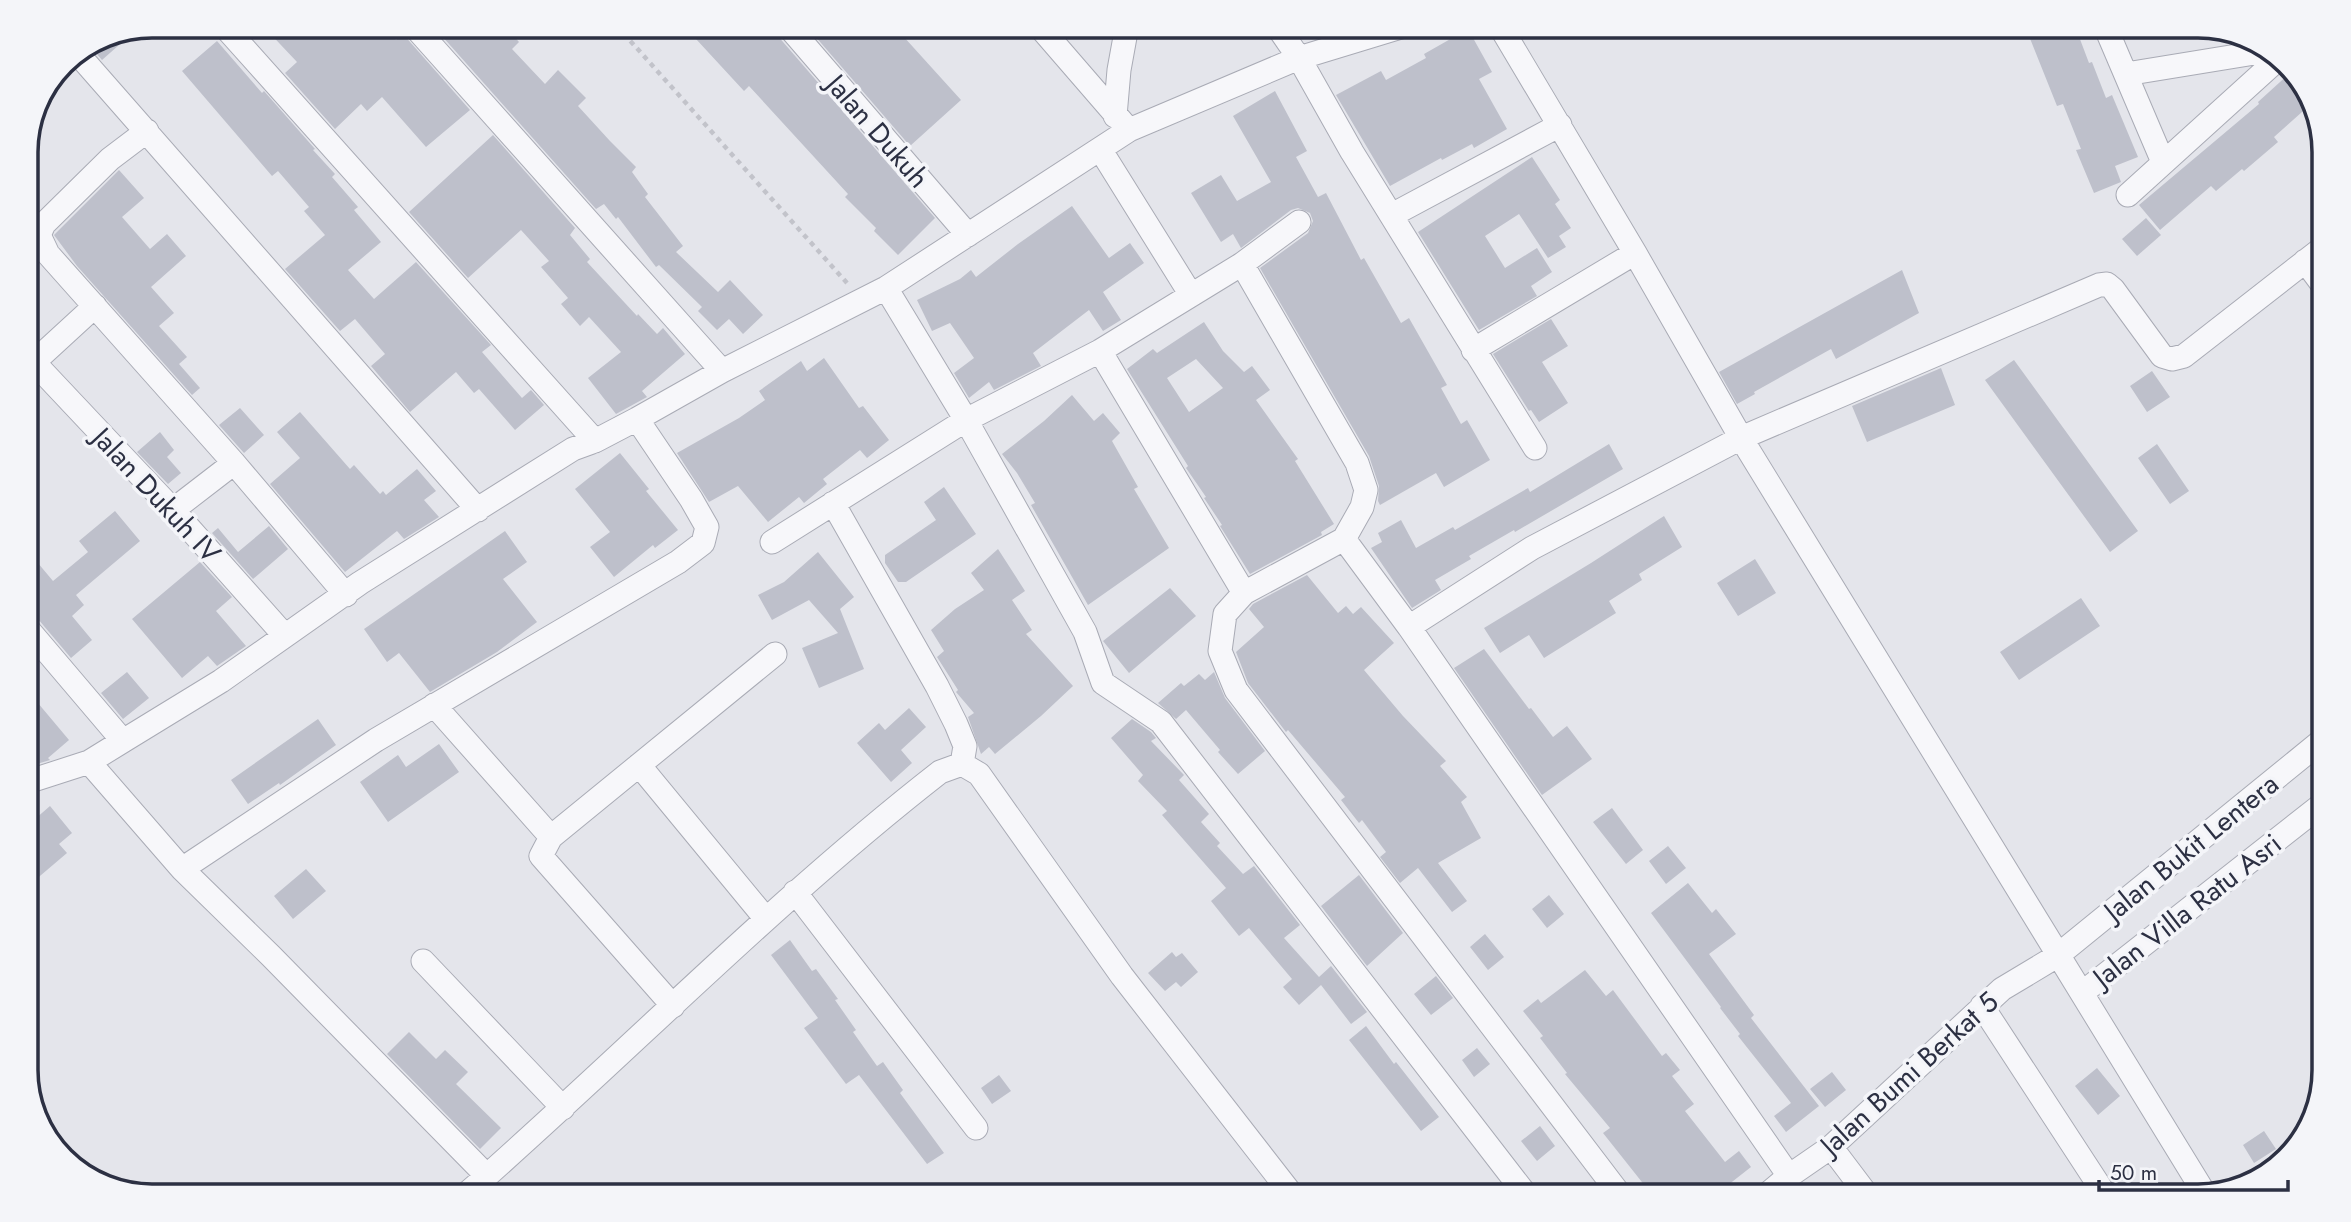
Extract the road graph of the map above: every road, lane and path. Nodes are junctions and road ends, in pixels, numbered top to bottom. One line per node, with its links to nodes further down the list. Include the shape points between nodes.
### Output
1 (235, 38): 42 (street)
2 (425, 38): 38 (street)
3 (628, 38): 32 (path)
4 (798, 38): 24 (street, Jalan Dukuh)
5 (1049, 38): 16 (street)
6 (1125, 38): 16 (street, via 1119,70)
7 (1285, 38): 12 (street)
8 (1365, 38): 12 (street)
9 (1507, 38): 17 (street)
10 (2110, 38): 15 (street)
11 (2254, 53): 15 (street)
12 (1299, 58): 16 (street); 22 (street)
13 (85, 62): 18 (street)
14 (2271, 65): 20 (street)
15 (2126, 74): 20 (street)
16 (1122, 123): 19 (street)
17 (1560, 125): 22 (street); 25 (street)
18 (147, 131): 33 (street, via 110,159 44,224 39,235 48,254); 47 (street)
19 (1100, 149): 24 (street); 31 (street)
20 (2163, 162): 21 (street)
21 (2128, 195)
22 (1392, 215): 34 (street)
23 (1299, 222): 28 (street)
24 (968, 235): 30 (street)
25 (1635, 253): 34 (street); 41 (street)
26 (2312, 256): 27 (street)
27 (2305, 261): 29 (street); 41 (street, via 2184,356 2162,356 2113,289 2099,285)
28 (1242, 264): 31 (street); 48 (street, via 1357,463 1366,490)
29 (2312, 270)
30 (886, 288): 32 (street); 40 (street)
31 (1191, 295): 35 (street)
32 (862, 299): 38 (street)
33 (95, 306): 36 (street); 44 (street)
34 (1473, 350): 43 (street)
35 (1100, 351): 40 (street); 50 (street)
36 (39, 352)
37 (39, 369): 46 (street, Jalan Dukuh IV)
38 (722, 371): 39 (street)
39 (636, 419): 42 (street); 56 (street, via 707,527 703,543)
40 (966, 420): 45 (street); 80 (street, via 1085,632 1103,683 1161,722)
41 (1741, 438): 52 (street, via 1532,548); 68 (street)
42 (594, 441): 47 (street, via 573,449)
43 (1535, 448)
44 (234, 463): 46 (street); 51 (street)
45 (833, 503): 49 (street); 60 (street, via 950,711 965,746)
46 (173, 510): 53 (street, Jalan Dukuh IV)
47 (478, 510): 51 (street)
48 (1344, 539): 50 (street); 52 (street)
49 (772, 542)
50 (1244, 593): 81 (street, via 1225,614 1220,651 1236,690)
51 (346, 595): 53 (street)
52 (1409, 627): 77 (street)
53 (285, 636): 57 (street)
54 (39, 642): 57 (street)
55 (775, 654): 61 (street)
56 (434, 705): 64 (street); 65 (street)
57 (123, 741): 59 (street)
58 (2312, 749): 68 (street, Jalan Bukit Lentera)
59 (89, 762): 62 (street); 65 (street)
60 (962, 764): 66 (street, via 940,772); 79 (street, via 979,774 1122,976)
61 (639, 765): 64 (street); 67 (street)
62 (39, 778)
63 (2312, 812): 70 (street, Jalan Villa Ratu Asri)
64 (551, 837): 71 (street, via 541,856)
65 (182, 869): 76 (street)
66 (795, 892): 67 (street); 74 (street)
67 (766, 919): 71 (street)
68 (2057, 956): 70 (street); 72 (street, Jalan Bumi Berkat 5)
69 (423, 961): 73 (street)
70 (2082, 993): 85 (street)
71 (673, 1006): 73 (street)
72 (1982, 1006): 75 (street, Jalan Bumi Berkat 5); 84 (street)
73 (563, 1108): 76 (street)
74 (976, 1128)
75 (1831, 1147): 77 (street, Jalan Bumi Berkat 5); 83 (street)
76 (487, 1176): 78 (street)
77 (1788, 1176): 82 (street, Jalan Bumi Berkat 5)
78 (478, 1184)
79 (1284, 1184)
80 (1518, 1184)
81 (1611, 1184)
82 (1779, 1184)
83 (1859, 1184)
84 (2098, 1184)
85 (2199, 1184)

